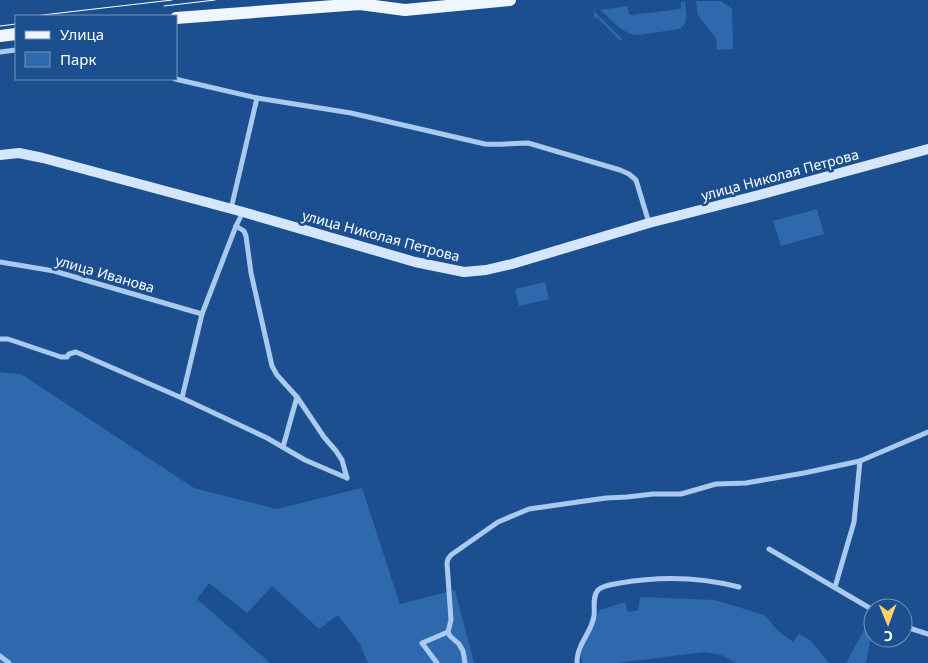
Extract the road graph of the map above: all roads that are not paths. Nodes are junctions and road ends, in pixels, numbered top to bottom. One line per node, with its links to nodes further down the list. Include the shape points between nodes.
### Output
1 (510, 0): 2 (main road, via 405,10)
2 (364, 1): 3 (main road)
3 (178, 18)
4 (15, 34): 5 (main road)
5 (0, 36)
6 (15, 50): 7 (street)
7 (0, 52)
8 (178, 80): 9 (street)
9 (257, 98): 12 (street); 14 (street, via 351,113 485,144 528,144 620,170 636,180)
10 (928, 149): 14 (main road, улица Николая Петрова)
11 (0, 155): 12 (main road, улица Николая Петрова, via 43,158)
12 (231, 209): 13 (main road, улица Николая Петрова)
13 (242, 212): 14 (main road, улица Николая Петрова, via 415,262 464,272 512,264); 15 (street)
14 (650, 223)
15 (236, 226): 17 (street); 19 (street, via 246,236 272,366)
16 (0, 262): 17 (street, улица Иванова, via 54,271)
17 (202, 314): 20 (street)
18 (0, 339): 20 (street, via 61,357 76,352)
19 (296, 397): 22 (street); 22 (street, via 342,460 347,478)
20 (182, 398): 22 (street)
21 (928, 432): 23 (street)
22 (283, 447)
23 (860, 461): 26 (street, via 854,522); 29 (street, via 746,483 716,484 681,494 606,498 529,509 498,522 448,558 451,620)
24 (769, 549): 26 (street)
25 (739, 587): 35 (street, via 719,582 663,578 599,589 595,596 591,628 579,649)
26 (835, 587): 27 (street)
27 (863, 604)
28 (913, 629): 30 (street)
29 (448, 632): 33 (street, via 422,644); 34 (street, via 463,651)
30 (928, 634)
31 (0, 656): 32 (street)
32 (9, 663)
33 (437, 663)
34 (465, 663)
35 (577, 663)

